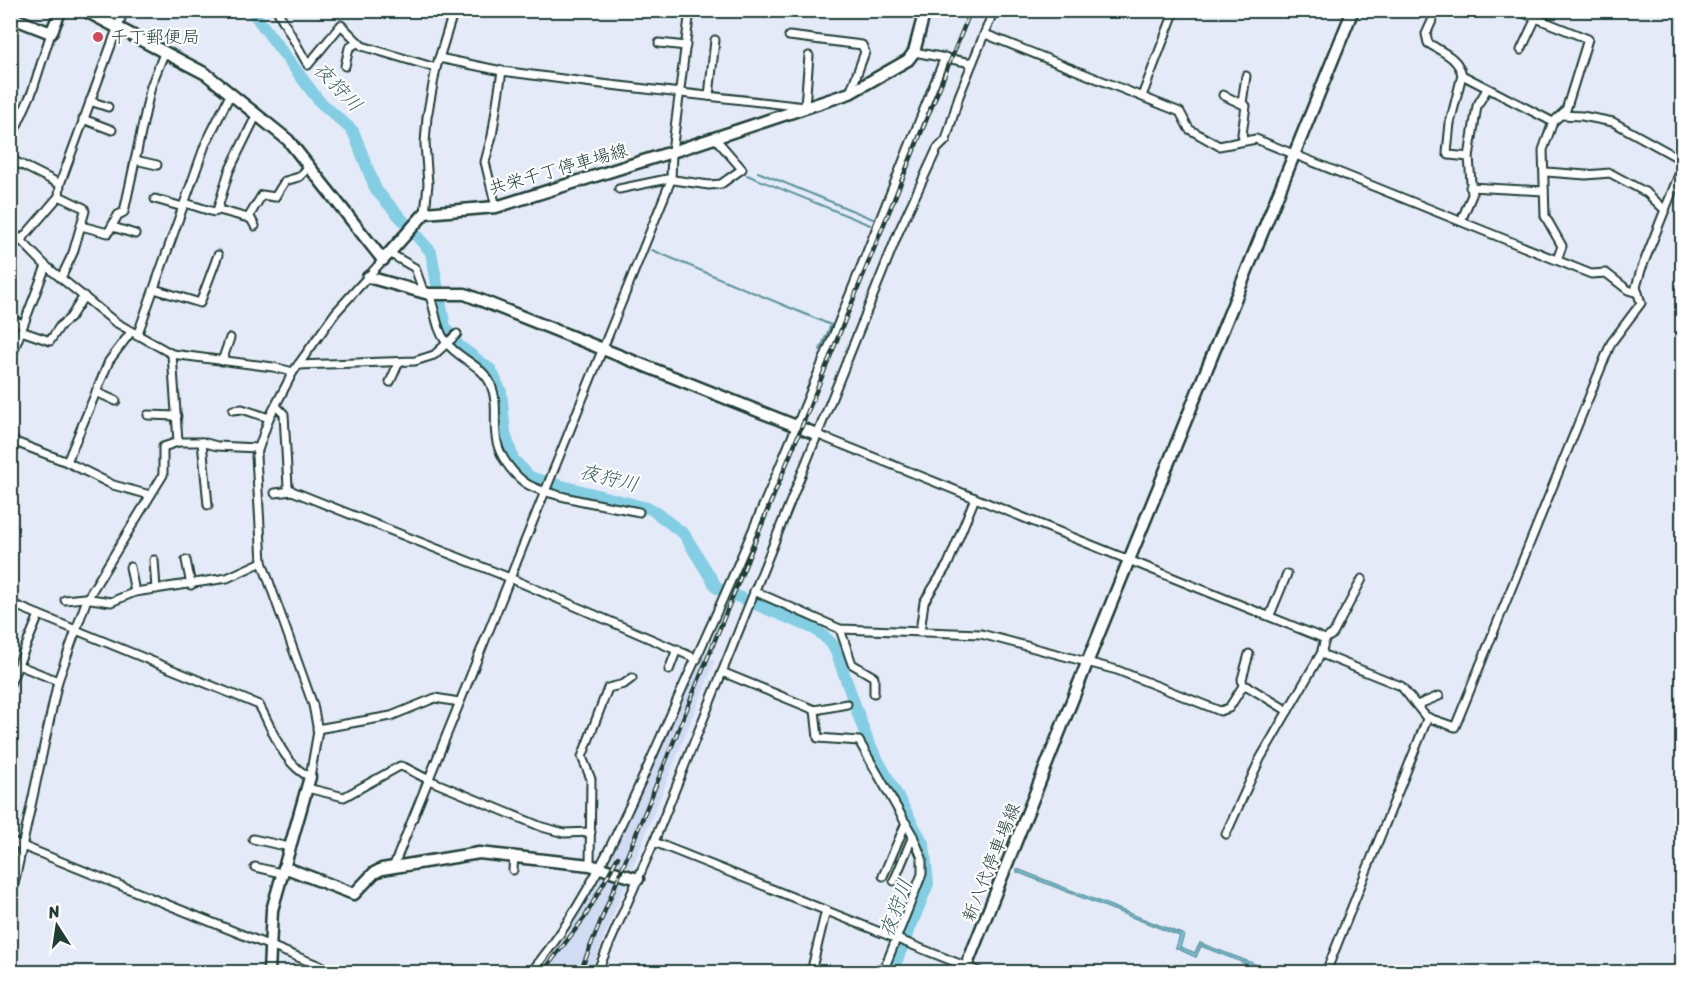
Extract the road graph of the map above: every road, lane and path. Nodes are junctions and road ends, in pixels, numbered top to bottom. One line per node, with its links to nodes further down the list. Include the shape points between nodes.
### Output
1 (62, 10): 16 (street)
2 (84, 10): 15 (street)
3 (124, 10): 15 (street)
4 (277, 10): 20 (street, via 308,64 341,26)
5 (454, 10): 28 (street)
6 (690, 10): 22 (street)
7 (925, 10): 25 (street)
8 (994, 10): 17 (street)
9 (1175, 10): 41 (street)
10 (1353, 10): 57 (street, 新八代停車場線)
11 (1437, 10): 33 (street, via 1426,34 1428,43 1455,59)
12 (1516, 10): 14 (street)
13 (10, 17): 16 (street)
14 (1536, 18): 23 (street); 49 (street, via 1588,39 1572,94)
15 (116, 27): 24 (street); 42 (street)
16 (51, 33): 47 (street)
17 (985, 34): 29 (street); 41 (street)
18 (789, 36): 38 (street, via 862,45 865,52)
19 (715, 40): 40 (street)
20 (358, 42): 30 (street, via 349,48); 31 (street)
21 (659, 43): 22 (street)
22 (686, 46): 36 (street)
23 (1521, 50)
24 (165, 51): 37 (street); 60 (street, via 151,86)
25 (914, 52): 27 (street); 38 (street, 共栄千丁停車場線, via 908,60)
26 (808, 56): 46 (street)
27 (945, 57): 29 (street); 117 (street)
28 (440, 58): 31 (street); 32 (street)
29 (972, 63): 118 (street, via 946,140 937,149 899,231)
30 (345, 66)
31 (436, 68): 78 (street, via 426,135 428,184)
32 (502, 71): 36 (street); 74 (street, via 485,162)
33 (1462, 75): 35 (street); 58 (street, via 1447,153)
34 (1246, 76): 44 (street)
35 (1487, 89): 51 (street); 58 (street, via 1478,106)
36 (679, 92): 40 (street); 56 (street)
37 (231, 93): 48 (street); 73 (street, via 205,145)
38 (850, 93): 46 (street, 共栄千丁停車場線)
39 (1223, 95): 44 (street)
40 (709, 96): 46 (street)
41 (1142, 96): 54 (street, via 1180,112 1189,129 1219,146)
42 (90, 100): 45 (street); 50 (street)
43 (10, 101): 47 (street)
44 (1242, 103): 54 (street, via 1247,110)
45 (108, 107)
46 (806, 107): 53 (street, 共栄千丁停車場線)
47 (22, 114): 55 (street)
48 (257, 114): 63 (street, via 288,140); 76 (street, via 229,171)
49 (1561, 115): 51 (street); 61 (street, via 1613,122)
50 (83, 119): 52 (street); 67 (street)
51 (1553, 122): 65 (street, via 1544,150)
52 (111, 130)
53 (715, 138): 56 (street, 共栄千丁停車場線); 66 (street, via 736,160 741,172 721,184)
54 (1244, 140): 57 (street, via 1256,139)
55 (10, 141)
56 (672, 152): 66 (street); 74 (street, 共栄千丁停車場線)
57 (1294, 154): 79 (street); 133 (street, 新八代停車場線)
58 (1469, 157): 68 (street)
59 (10, 159): 67 (street)
60 (135, 160): 62 (street); 82 (street, via 124,212)
61 (1683, 160)
62 (157, 165)
63 (309, 167): 77 (street, via 298,177 285,181 275,197 258,198); 87 (street)
64 (1683, 167): 75 (street)
65 (1546, 172): 70 (street); 75 (street, via 1610,172 1647,193)
66 (671, 180): 69 (street); 102 (street)
67 (60, 183): 71 (street)
68 (1470, 187): 70 (street); 79 (street, via 1472,195)
69 (619, 189)
70 (1544, 191): 88 (street, via 1545,216 1562,246)
71 (59, 196): 80 (street, via 84,208); 85 (street)
72 (155, 199): 73 (street)
73 (184, 205): 76 (street); 92 (street)
74 (496, 207): 78 (street, 共栄千丁停車場線)
75 (1665, 210): 93 (street, via 1641,270)
76 (217, 211): 77 (street)
77 (250, 217): 81 (street)
78 (422, 217): 87 (street)
79 (1461, 221): 88 (street)
80 (81, 226): 82 (street, via 105,233); 90 (street)
81 (255, 226)
82 (112, 227): 84 (street)
83 (10, 229): 85 (street)
84 (135, 234)
85 (22, 239): 89 (street)
86 (218, 255): 92 (street, via 200,303)
87 (386, 257): 91 (street); 94 (street, via 415,268)
88 (1557, 260): 93 (street, via 1591,274 1606,273)
89 (46, 266): 90 (street); 97 (street)
90 (62, 278): 95 (street)
91 (368, 278): 94 (street); 107 (street, via 336,312)
92 (154, 289): 98 (street)
93 (1638, 293): 171 (street, via 1641,303 1611,343 1455,727)
94 (428, 294): 101 (street, via 438,329); 102 (street, via 465,294)
95 (84, 296): 97 (street, via 50,341); 98 (street)
96 (10, 319): 97 (street)
97 (22, 327): 104 (street)
98 (134, 334): 103 (street); 110 (street, via 109,361)
99 (456, 335): 101 (street)
100 (230, 338): 105 (street)
101 (448, 343): 106 (street, via 425,359); 125 (street, via 491,384 498,448 506,461 527,484)
102 (603, 349): 117 (street); 125 (street)
103 (172, 354): 105 (street); 115 (street)
104 (10, 360)
105 (222, 361): 108 (street)
106 (399, 362): 107 (street); 109 (street)
107 (298, 365): 108 (street)
108 (293, 372): 112 (street)
109 (390, 382)
110 (96, 392): 111 (street); 123 (street)
111 (116, 401)
112 (276, 406): 116 (street); 124 (street, via 284,414 288,487)
113 (232, 410): 116 (street, via 242,409)
114 (148, 415): 115 (street)
115 (177, 416): 120 (street)
116 (269, 418): 122 (street)
117 (796, 425): 118 (street); 155 (street)
118 (816, 434): 128 (street); 142 (street)
119 (10, 440): 123 (street)
120 (178, 442): 121 (street); 127 (street, via 163,447 163,475)
121 (202, 442): 122 (street); 129 (street)
122 (257, 448): 134 (street, via 255,471)
123 (67, 462): 127 (street, via 113,485)
124 (292, 490): 126 (street); 137 (street)
125 (545, 490): 130 (street); 137 (street)
126 (274, 493)
127 (150, 495): 143 (street)
128 (975, 498): 133 (street); 149 (street, via 948,564 924,602)
129 (208, 505)
130 (639, 512)
131 (154, 560): 140 (street)
132 (186, 560): 139 (street)
133 (1131, 560): 147 (street); 156 (street, 新八代停車場線)
134 (262, 562): 139 (street, via 227,578); 172 (street, via 288,629)
135 (130, 567): 141 (street)
136 (1287, 574): 147 (street)
137 (510, 578): 152 (street); 166 (street)
138 (1362, 579): 151 (street, via 1333,634)
139 (191, 585): 140 (street)
140 (156, 589): 141 (street)
141 (135, 592): 143 (street, via 111,602)
142 (754, 592): 150 (street); 159 (street)
143 (87, 599): 144 (street); 148 (street)
144 (65, 600)
145 (10, 603): 146 (street)
146 (39, 615): 148 (street); 157 (street)
147 (1270, 615): 151 (street)
148 (75, 629): 161 (street); 174 (street, via 260,705 273,735)
149 (920, 632): 150 (street); 156 (street, via 981,634)
150 (841, 634): 164 (street, via 852,664 874,677)
151 (1325, 639): 153 (street)
152 (677, 649): 155 (street); 158 (street)
153 (1322, 652): 168 (street, via 1401,686); 170 (street)
154 (1249, 654): 163 (street, via 1242,679)
155 (697, 659): 186 (street, via 658,747)
156 (1087, 663): 163 (street, via 1118,670 1220,711 1229,708); 197 (street, 新八代停車場線)
157 (18, 665): 161 (street); 162 (street)
158 (669, 670)
159 (722, 672): 169 (street); 181 (street)
160 (632, 678): 176 (street, via 608,688 582,757 591,779)
161 (58, 681): 182 (street)
162 (10, 684)
163 (1244, 686): 170 (street)
164 (874, 693)
165 (1439, 696): 168 (street)
166 (459, 702): 172 (street, via 435,698 391,716); 173 (street)
167 (847, 704): 169 (street)
168 (1417, 705): 171 (street)
169 (815, 710): 175 (street, via 817,736 859,741)
170 (1288, 711): 177 (street, via 1260,759)
171 (1428, 717): 205 (street)
172 (317, 729): 174 (street)
173 (429, 780): 174 (street, via 400,766 344,797); 176 (street, via 542,827 564,833); 185 (street)
174 (309, 782): 183 (street)
175 (906, 823): 178 (street); 190 (street)
176 (591, 832): 186 (street)
177 (1226, 834)
178 (913, 836): 192 (street); 195 (street, via 922,858 922,874)
179 (253, 839): 183 (street)
180 (10, 841): 182 (street)
181 (654, 842): 191 (street); 194 (street)
182 (25, 846): 193 (street); 196 (street)
183 (289, 846): 188 (street)
184 (514, 855): 185 (street, via 479,853); 186 (street); 189 (street)
185 (394, 865): 188 (street, via 374,873 354,894)
186 (593, 866): 191 (street); 200 (street, via 557,935)
187 (255, 867): 188 (street)
188 (283, 870): 196 (street, via 273,910)
189 (513, 870)
190 (883, 876)
191 (638, 879): 201 (street)
192 (894, 881)
193 (10, 903)
194 (826, 910): 195 (street); 202 (street)
195 (897, 941): 197 (street); 203 (street)
196 (270, 946): 198 (street); 199 (street)
197 (965, 970): 204 (street)
198 (268, 972)
199 (334, 972)
200 (531, 972)
201 (597, 972)
202 (812, 972)
203 (882, 972)
204 (980, 972)
205 (1326, 972)

